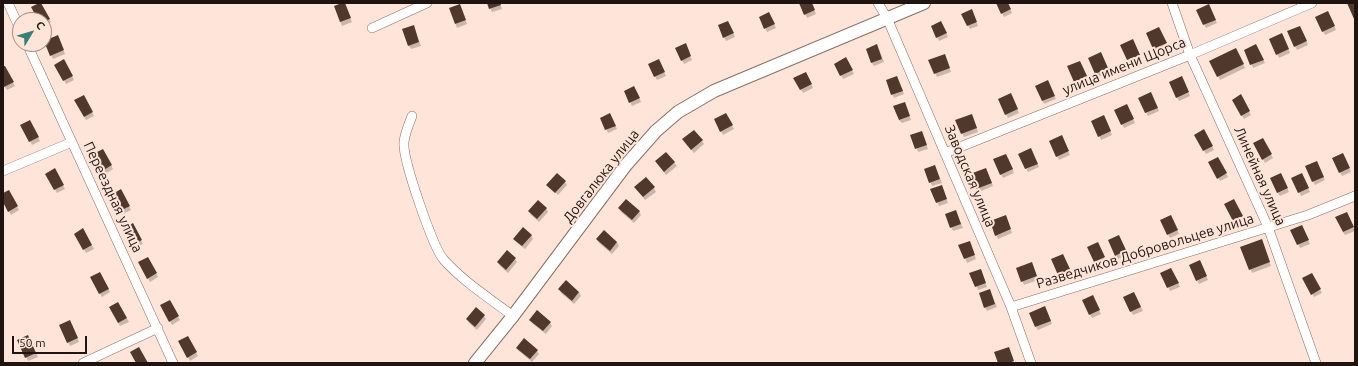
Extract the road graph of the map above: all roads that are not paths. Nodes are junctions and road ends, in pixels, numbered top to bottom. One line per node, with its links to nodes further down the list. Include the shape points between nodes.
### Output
1 (427, 3): 7 (street)
2 (878, 3): 6 (street, Заводская улица)
3 (924, 3): 6 (street, Довгалюка улица)
4 (1172, 3): 9 (street, Линейная улица)
5 (1312, 3): 9 (street, улица имени Щорса)
6 (887, 18): 12 (street, Заводская улица); 17 (street, Довгалюка улица, via 714,91 678,112 626,164)
7 (372, 28)
8 (31, 52): 11 (street, Переездная улица)
9 (1190, 54): 12 (street, улица имени Щорса); 15 (street, Линейная улица)
10 (412, 116): 17 (street, via 404,143 410,176 443,259 473,287)
11 (72, 142): 13 (street); 18 (street, Переездная улица)
12 (945, 153): 16 (street, Заводская улица)
13 (3, 172)
14 (1355, 196): 15 (street, Разведчиков Добровольцев улица, via 1308,215)
15 (1268, 227): 16 (street, Разведчиков Добровольцев улица); 23 (street, Линейная улица)
16 (1011, 307): 22 (street, Заводская улица)
17 (513, 316): 21 (street, Довгалюка улица)
18 (158, 328): 19 (street); 20 (street, Переездная улица)
19 (84, 363)
20 (173, 363)
21 (475, 363)
22 (1031, 363)
23 (1316, 363)

